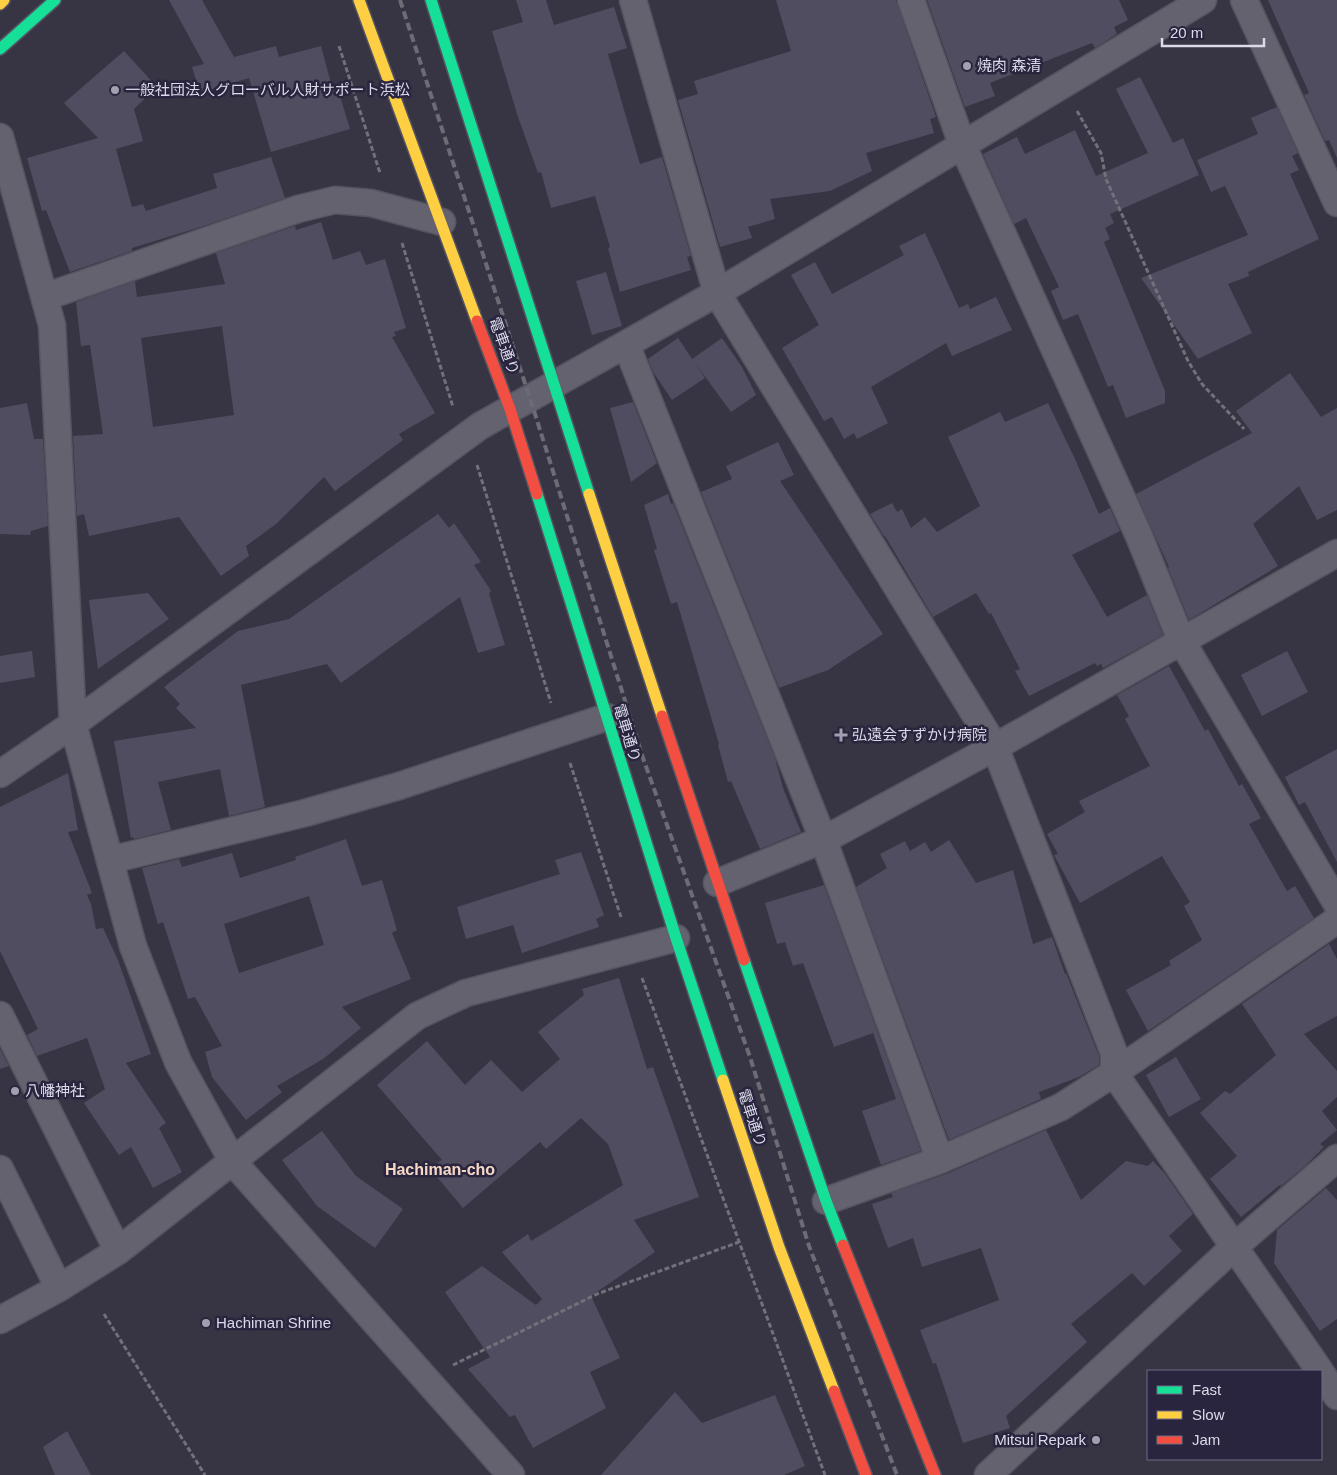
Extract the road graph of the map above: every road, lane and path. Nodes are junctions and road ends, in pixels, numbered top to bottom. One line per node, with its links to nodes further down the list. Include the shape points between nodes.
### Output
1 (4, 0): 9 (street)
2 (55, 0): 11 (street)
3 (359, 0): 17 (street, 電車通り)
4 (431, 0): 22 (street)
5 (634, 0): 19 (street)
6 (911, 0): 14 (street)
7 (1203, 0): 12 (street)
8 (1244, 0): 16 (street)
9 (0, 4)
10 (337, 38): 15 (path)
11 (0, 49)
12 (1062, 84): 14 (street); 25 (path, via 1101,153 1106,179 1193,371)
13 (0, 137): 20 (street)
14 (962, 144): 19 (street); 28 (street, via 1139,536)
15 (382, 179)
16 (1337, 203)
17 (442, 222): 20 (street, via 371,202 335,200 298,209); 23 (street, 電車通り)
18 (400, 236): 24 (path, via 453,406)
19 (717, 292): 21 (street); 32 (street)
20 (45, 296): 31 (street, via 52,324)
21 (626, 344): 22 (street); 35 (street)
22 (553, 386): 23 (street); 37 (street)
23 (510, 409): 30 (street, 電車通り); 31 (street, via 480,426)
24 (450, 414)
25 (1244, 429)
26 (468, 463): 29 (path, via 477,464)
27 (1337, 553): 28 (street)
28 (1182, 640): 32 (street); 38 (street)
29 (551, 704)
30 (607, 717): 36 (street, via 390,789); 41 (street, 電車通り)
31 (73, 724): 34 (street); 36 (street)
32 (995, 747): 35 (street); 44 (street, via 1114,1053)
33 (569, 762): 39 (path)
34 (0, 774)
35 (823, 839): 37 (street); 46 (street)
36 (110, 860): 47 (street, via 134,946 178,1062)
37 (717, 883): 49 (street)
38 (1337, 904)
39 (621, 918)
40 (1337, 920): 44 (street)
41 (676, 938): 47 (street, via 466,993 417,1016); 63 (street, 電車通り, via 779,1247)
42 (642, 978): 50 (path)
43 (0, 1015): 52 (street)
44 (1114, 1073): 46 (street, via 1061,1107); 51 (street)
45 (1337, 1158): 51 (street)
46 (940, 1160): 49 (street)
47 (233, 1162): 52 (street); 61 (street)
48 (0, 1169): 53 (street)
49 (826, 1201): 64 (street)
50 (739, 1242): 56 (path, via 597,1294); 62 (path)
51 (1234, 1247): 57 (street); 65 (street)
52 (118, 1251): 53 (street)
53 (59, 1288): 55 (street)
54 (104, 1314): 60 (path)
55 (0, 1320)
56 (452, 1366)
57 (1319, 1370)
58 (1322, 1375): 59 (street)
59 (1337, 1396)
60 (205, 1475)
61 (511, 1475)
62 (825, 1475)
63 (866, 1475)
64 (935, 1475)
65 (988, 1475)

